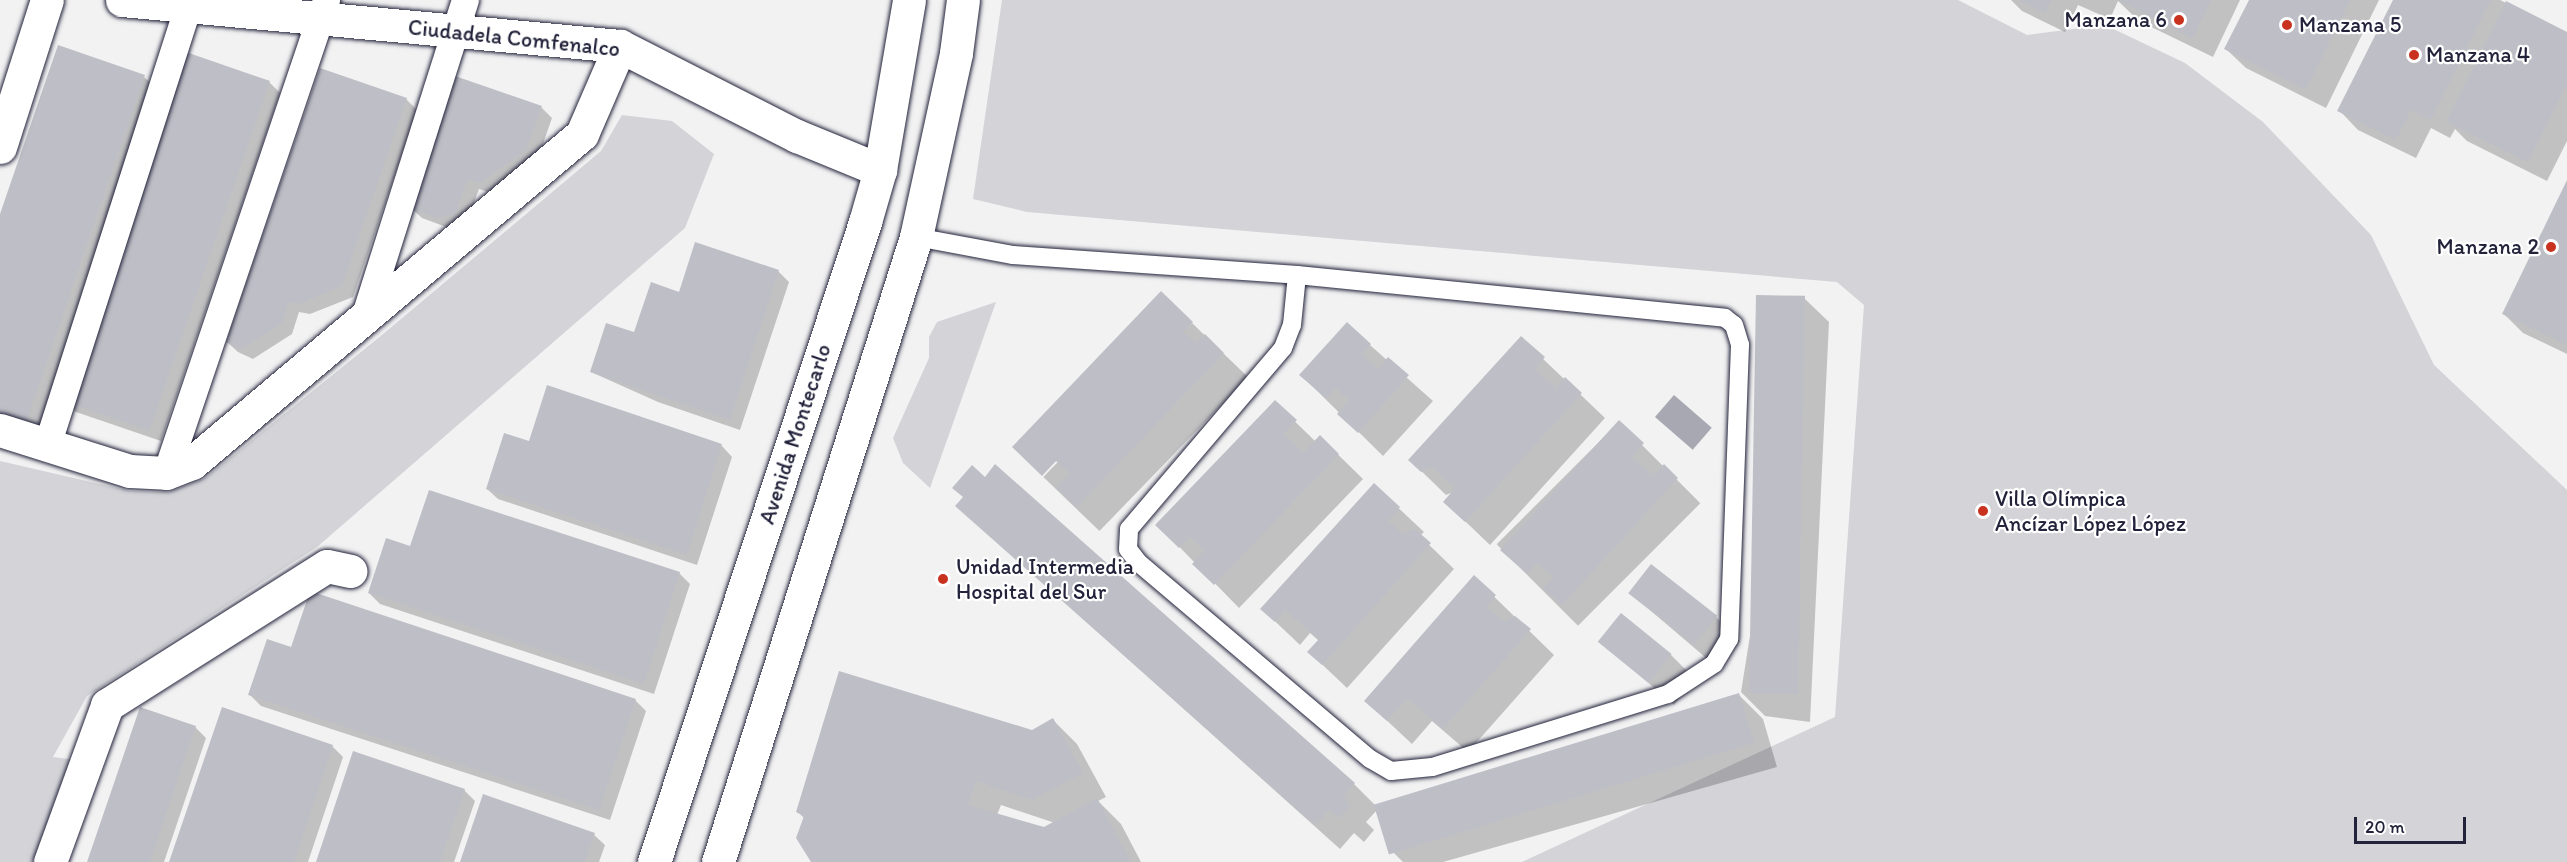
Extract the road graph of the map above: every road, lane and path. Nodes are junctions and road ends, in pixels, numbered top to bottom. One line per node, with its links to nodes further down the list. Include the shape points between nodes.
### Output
1 (47, 0): 10 (street)
2 (122, 0): 6 (street, Ciudadela Comfenalco)
3 (465, 0): 8 (street)
4 (909, 0): 11 (street, Avenida Montecarlo)
5 (963, 0): 12 (street, via 956,53)
6 (189, 3): 7 (street, Ciudadela Comfenalco); 16 (street)
7 (323, 9): 8 (street, Ciudadela Comfenalco); 17 (street)
8 (454, 30): 9 (street, Ciudadela Comfenalco); 14 (street)
9 (620, 46): 11 (street, Ciudadela Comfenalco, via 798,136); 14 (street, via 582,134)
10 (0, 147)
11 (880, 170): 20 (street, Avenida Montecarlo)
12 (916, 237): 13 (lane, via 1013,255); 21 (street)
13 (1297, 275): 13 (lane, via 1715,314 1734,325 1740,345 1729,639 1714,664 1696,680 1643,703 1432,767 1391,771 1370,759 1138,562 1128,549 1129,529 1284,348 1292,325)
14 (364, 318): 17 (street, via 192,463)
15 (0, 430): 16 (street)
16 (47, 445): 17 (street, via 130,471)
17 (166, 473)
18 (350, 571): 19 (street, via 327,566 107,705)
19 (50, 862)
20 (654, 862)
21 (718, 862)

